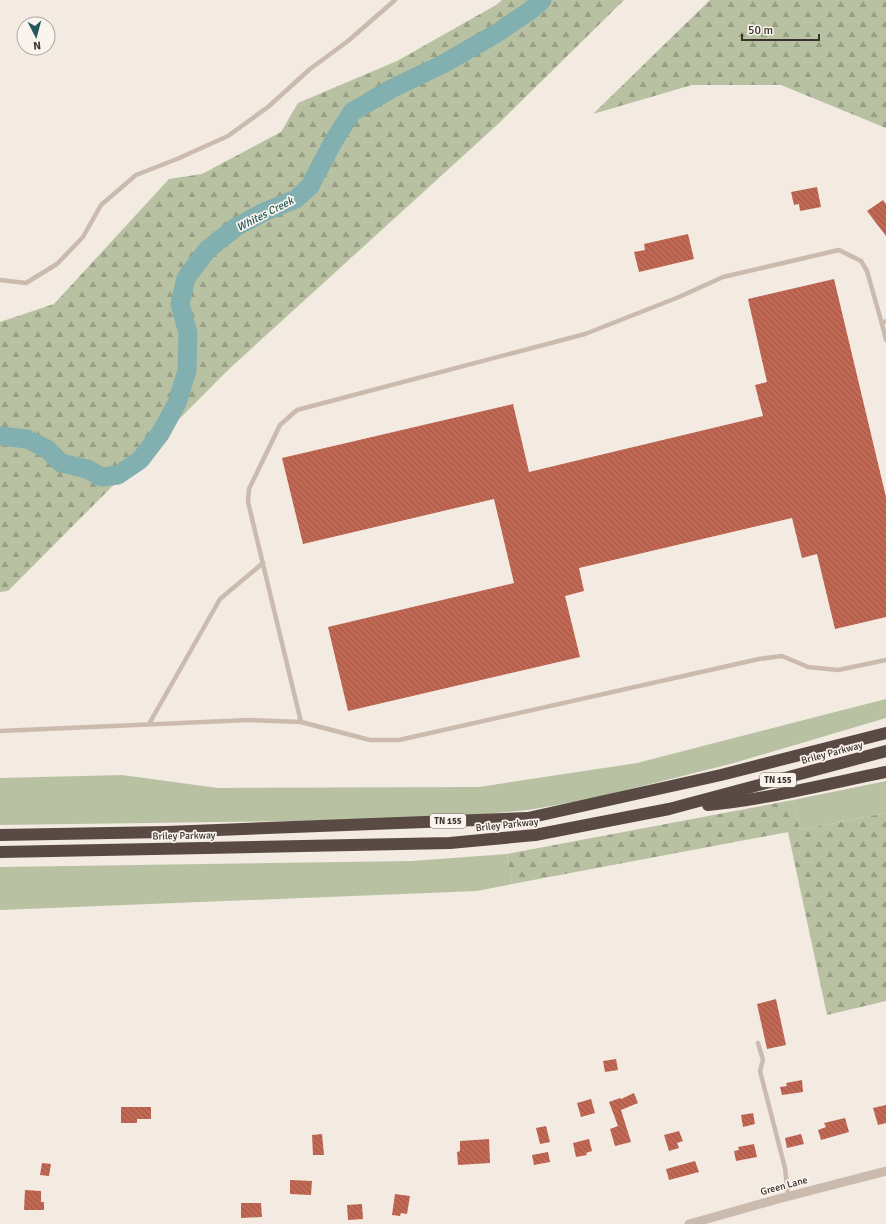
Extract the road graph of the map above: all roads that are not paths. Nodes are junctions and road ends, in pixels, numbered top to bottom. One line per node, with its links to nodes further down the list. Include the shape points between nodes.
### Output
1 (395, 0): 2 (lane, via 268,107 228,136 136,175 102,205 83,237 57,264 26,283)
2 (0, 280)
3 (884, 323): 4 (lane); 5 (lane, via 867,271 861,261 839,250 723,277 584,334 297,410 280,425 249,489 248,502)
4 (886, 340)
5 (263, 563): 7 (lane); 8 (lane, via 220,599)
6 (886, 660): 7 (lane, via 838,670 808,667 782,656 758,659 399,740 370,740)
7 (301, 722): 8 (lane, via 249,720)
8 (149, 724): 9 (lane)
9 (0, 731)
10 (886, 733): 14 (highway, Briley Parkway / TN 155, via 721,775 528,818 166,832)
11 (886, 752): 13 (highway, Briley Parkway / TN 155)
12 (886, 772): 13 (highway, via 730,803)
13 (669, 809): 15 (highway, Briley Parkway / TN 155, via 535,835 450,843)
14 (0, 835)
15 (0, 852)
16 (758, 1043): 18 (lane, via 763,1060 760,1071 785,1168)
17 (886, 1171): 18 (street, Green Lane)
18 (788, 1196): 19 (street, Green Lane)
19 (689, 1224)

